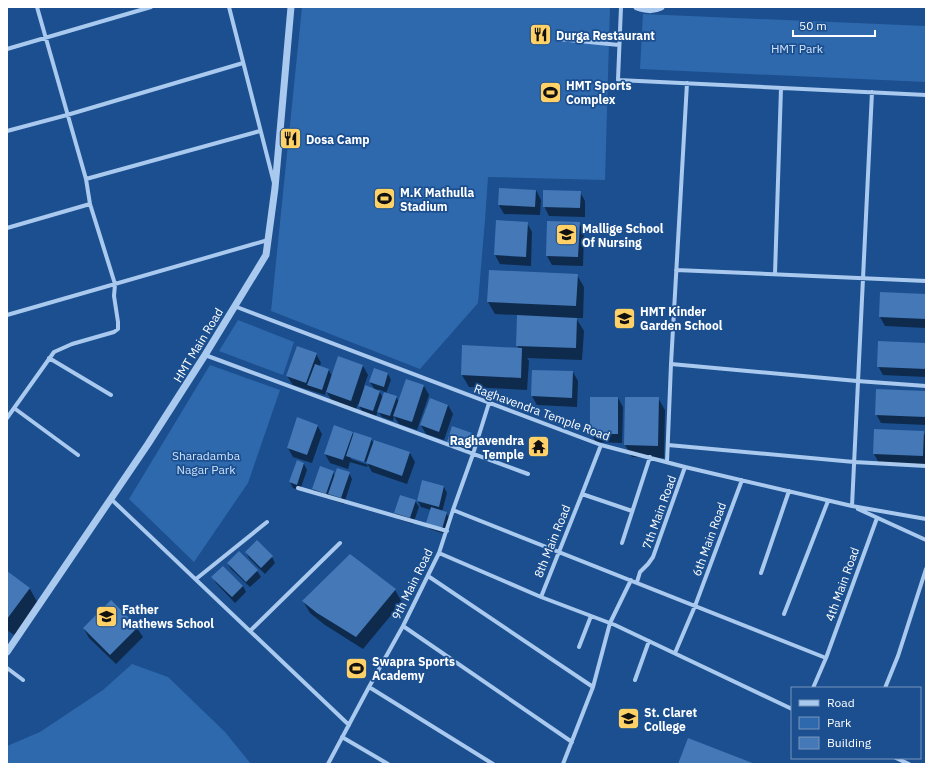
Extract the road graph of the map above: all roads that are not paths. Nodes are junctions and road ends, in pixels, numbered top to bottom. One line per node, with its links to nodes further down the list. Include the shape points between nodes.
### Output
1 (37, 7): 8 (street)
2 (151, 7): 8 (street)
3 (229, 7): 12 (street)
4 (292, 7): 21 (street, HMT Main Road)
5 (620, 7): 10 (street)
6 (637, 7): 7 (street, via 646,10)
7 (661, 7)
8 (46, 38): 11 (street); 17 (street)
9 (559, 39): 10 (street)
10 (619, 45): 13 (street, via 618,80)
11 (7, 49)
12 (243, 63): 17 (street); 19 (street)
13 (687, 83): 14 (street); 25 (street)
14 (781, 88): 15 (street); 26 (street)
15 (872, 92): 16 (street); 27 (street)
16 (926, 95)
17 (68, 115): 18 (street); 20 (street)
18 (7, 131)
19 (260, 131): 20 (street); 21 (street)
20 (86, 179): 22 (street)
21 (275, 188): 24 (street, HMT Main Road)
22 (90, 204): 23 (street); 29 (street)
23 (7, 228)
24 (268, 240): 29 (street); 30 (street, HMT Main Road, via 266,255)
25 (676, 270): 26 (street); 34 (street)
26 (775, 274): 27 (street)
27 (863, 278): 28 (street); 35 (street)
28 (926, 282)
29 (115, 284): 31 (street); 33 (street, via 118,328 114,332 72,344 54,352)
30 (234, 306): 32 (street, HMT Main Road); 38 (street, Raghavendra Temple Road)
31 (7, 315)
32 (205, 355): 43 (street); 55 (street, HMT Main Road)
33 (49, 358): 37 (street); 39 (street)
34 (671, 364): 35 (street); 42 (street)
35 (857, 381): 36 (street); 47 (street)
36 (926, 386)
37 (111, 395)
38 (489, 403): 41 (street, Raghavendra Temple Road); 43 (street, 9th Main Road)
39 (14, 408): 40 (street); 44 (street)
40 (7, 418)
41 (601, 445): 45 (street, Raghavendra Temple Road); 54 (street, 8th Main Road)
42 (668, 445): 46 (street); 47 (street)
43 (473, 454): 50 (street); 58 (street, 9th Main Road)
44 (78, 455)
45 (650, 457): 46 (street, Raghavendra Temple Road); 59 (street)
46 (667, 462): 49 (street, Raghavendra Temple Road)
47 (854, 462): 48 (street); 57 (street)
48 (926, 466)
49 (685, 467): 51 (street, Raghavendra Temple Road); 74 (street, 7th Main Road, via 653,557 640,572)
50 (528, 474)
51 (742, 480): 53 (street, Raghavendra Temple Road); 76 (street, 6th Main Road)
52 (298, 488): 63 (street)
53 (789, 491): 56 (street, Raghavendra Temple Road); 70 (street)
54 (582, 494): 59 (street); 67 (street, 8th Main Road)
55 (111, 498): 72 (street); 84 (street, HMT Main Road)
56 (828, 501): 57 (street, Raghavendra Temple Road); 77 (street)
57 (852, 506): 60 (street); 61 (street)
58 (453, 510): 63 (street, 9th Main Road); 67 (street)
59 (632, 511): 66 (street)
60 (877, 518): 64 (street); 86 (street, 4th Main Road)
61 (926, 519)
62 (267, 522): 72 (street)
63 (447, 531): 68 (street, 9th Main Road)
64 (926, 540)
65 (340, 543): 81 (street)
66 (622, 543)
67 (559, 552): 73 (street); 75 (street, 8th Main Road)
68 (440, 553): 71 (street, 9th Main Road); 75 (street)
69 (926, 570): 93 (street)
70 (761, 573)
71 (428, 576): 80 (street, 9th Main Road); 91 (street)
72 (196, 579): 81 (street)
73 (631, 580): 74 (street); 79 (street)
74 (637, 582): 76 (street)
75 (541, 596): 78 (street)
76 (695, 606): 85 (street, 6th Main Road); 86 (street)
77 (784, 614)
78 (591, 616): 79 (street); 83 (street)
79 (610, 623): 82 (street); 91 (street)
80 (403, 626): 90 (street, 9th Main Road); 97 (street)
81 (250, 631): 95 (street)
82 (649, 641): 85 (street); 89 (street)
83 (579, 647)
84 (7, 652)
85 (675, 653): 94 (street)
86 (826, 658): 92 (street, 4th Main Road)
87 (7, 668): 88 (street)
88 (23, 680)
89 (635, 680)
90 (369, 687): 95 (street, 9th Main Road); 101 (street)
91 (593, 687): 97 (street)
92 (813, 687)
93 (885, 687)
94 (791, 709)
95 (349, 725): 96 (street, 9th Main Road)
96 (342, 737): 99 (street, 9th Main Road); 100 (street)
97 (572, 742): 102 (street)
98 (898, 759): 103 (street)
99 (328, 764)
100 (388, 764)
101 (493, 764)
102 (562, 764)
103 (909, 764)

